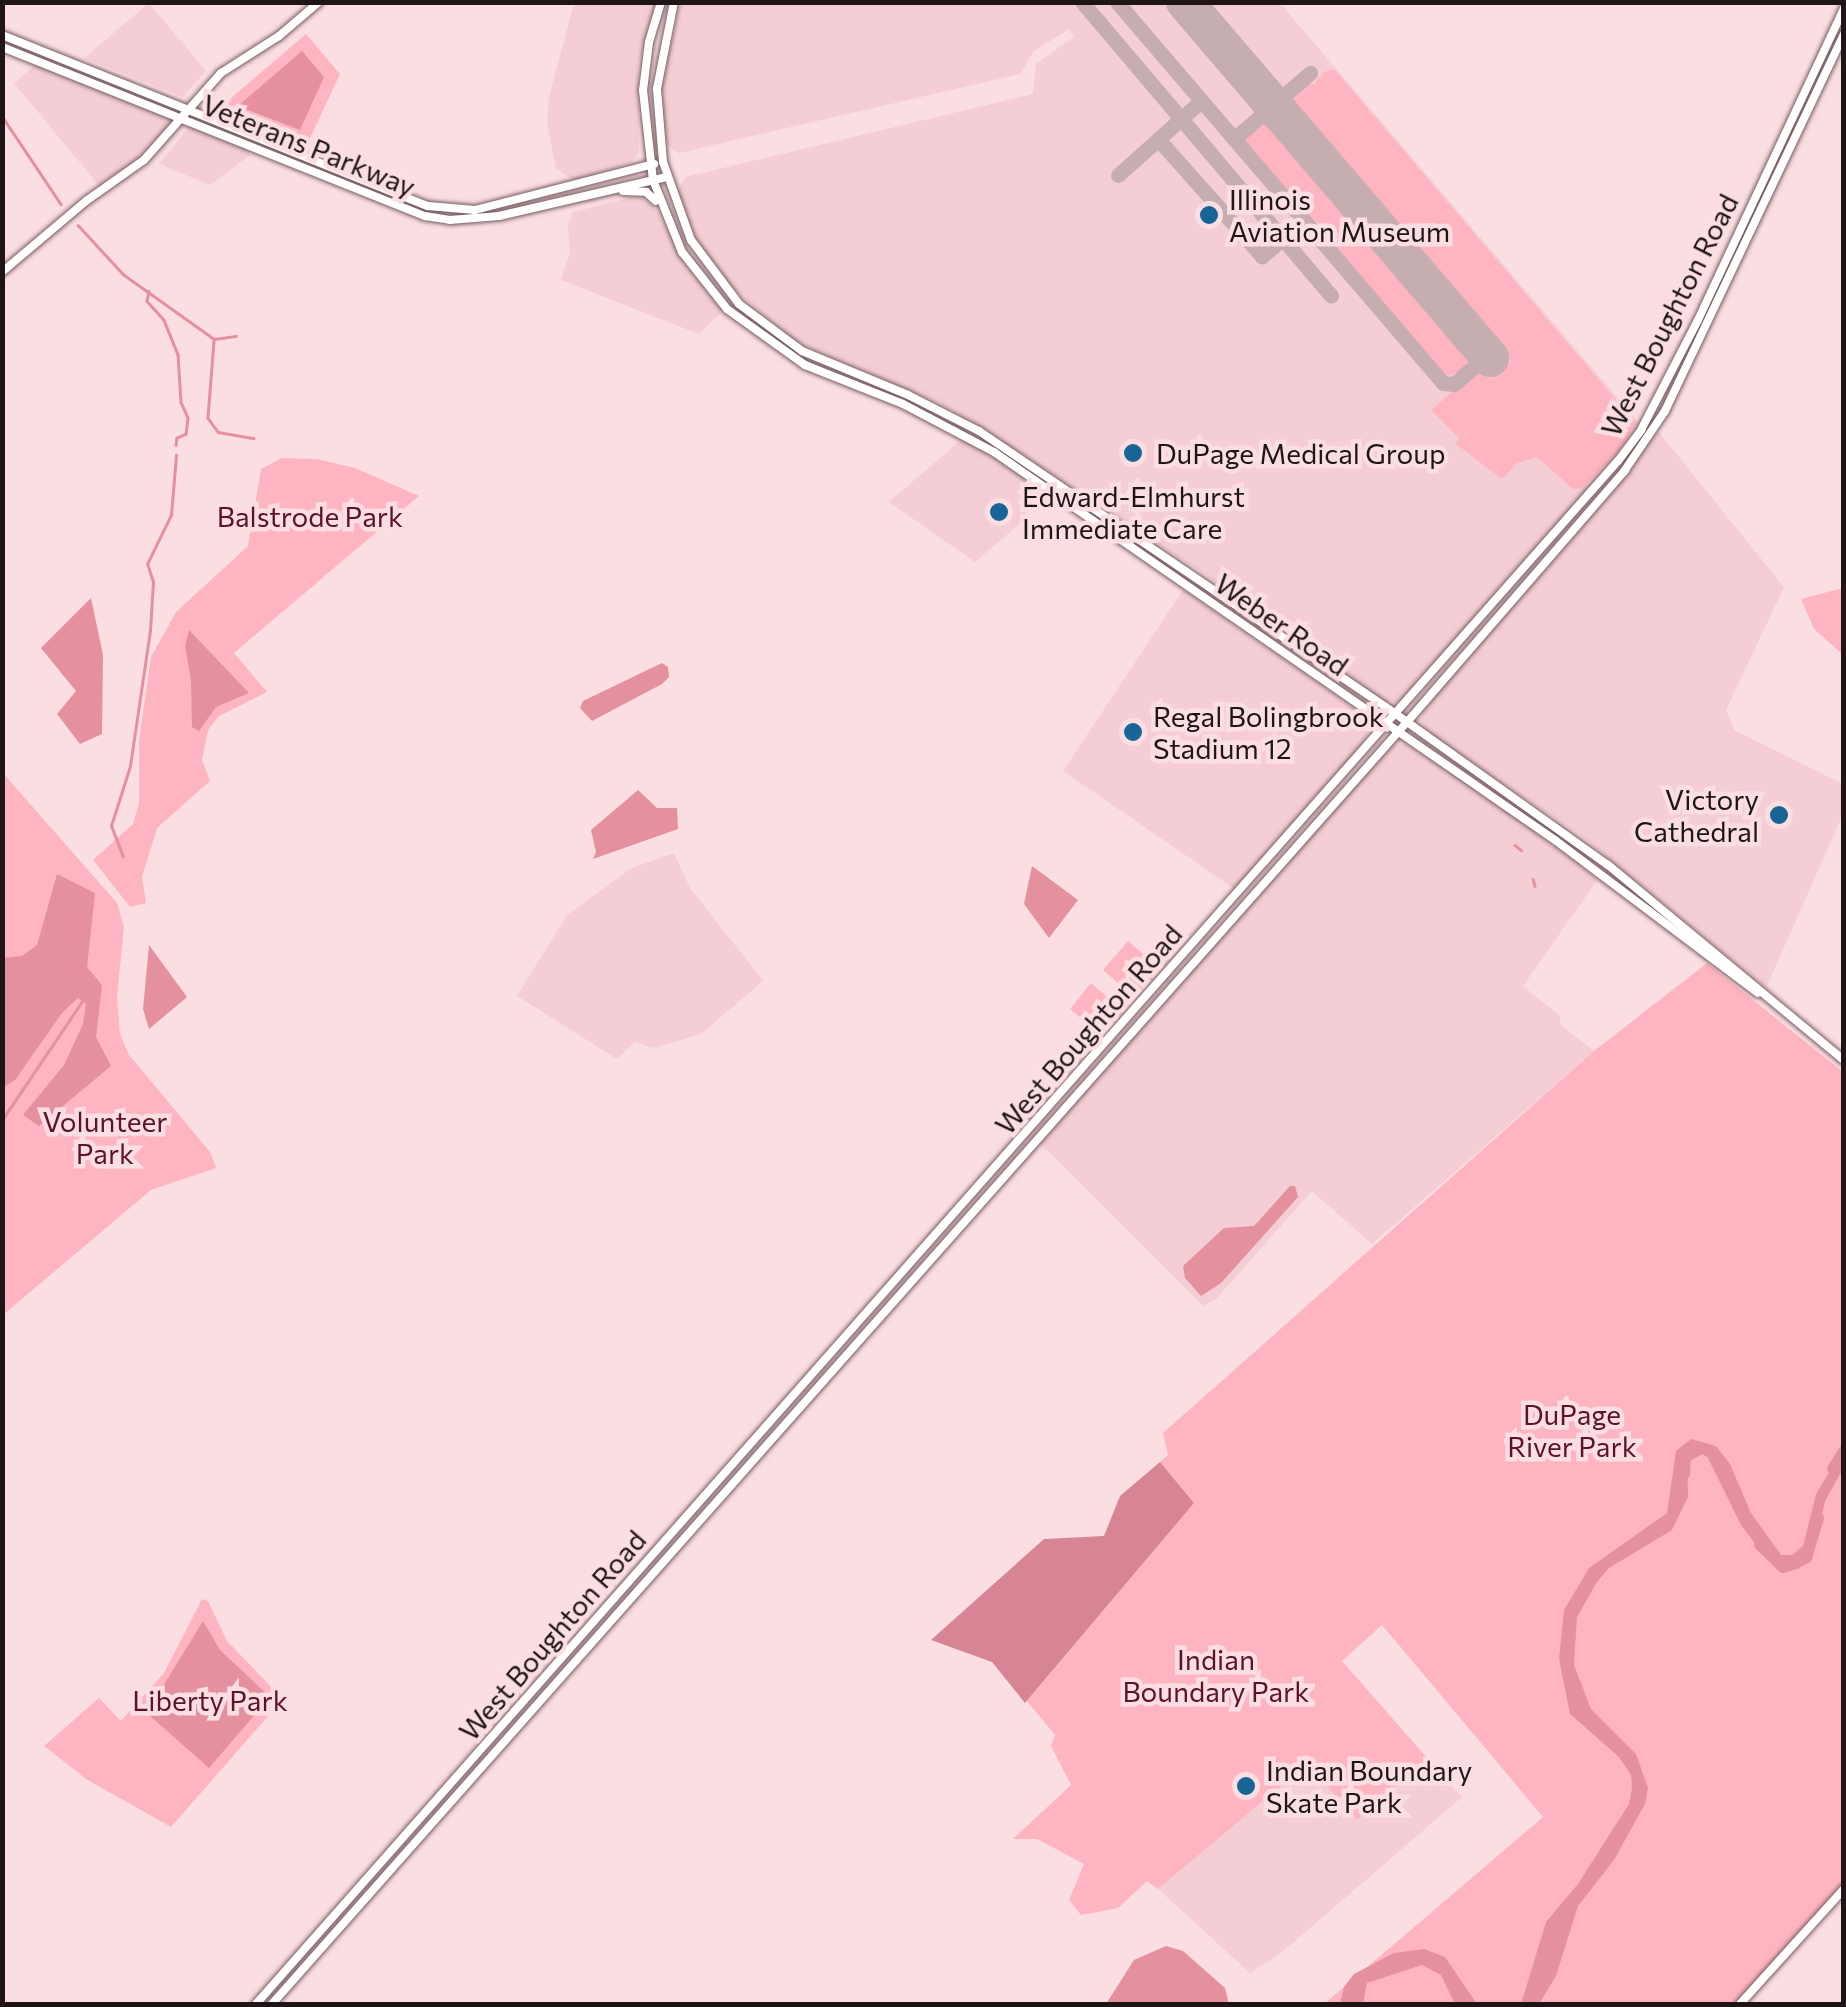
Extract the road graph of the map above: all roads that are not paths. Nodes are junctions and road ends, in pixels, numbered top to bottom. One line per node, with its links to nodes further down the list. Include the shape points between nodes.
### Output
1 (318, 2): 8 (main road, via 222,73)
2 (661, 2): 11 (main road, Weber Road, via 644,72)
3 (674, 2): 10 (main road, Weber Road, via 657,89)
4 (1844, 8): 19 (main road, West Boughton Road, via 1636,438)
5 (1844, 34): 20 (main road, West Boughton Road, via 1665,411)
6 (2, 35): 8 (main road, Veterans Parkway)
7 (2, 47): 9 (main road, Veterans Parkway)
8 (190, 109): 9 (main road); 11 (main road, Veterans Parkway, via 428,206 475,210)
9 (182, 118): 14 (main road, Veterans Parkway, via 425,216 476,219); 16 (main road, via 144,160)
10 (663, 162): 11 (main road, Veterans Parkway); 12 (main road, Weber Road)
11 (650, 165): 13 (main road, Weber Road)
12 (666, 177): 13 (main road, Veterans Parkway); 18 (main road, Weber Road, via 702,259 774,333 979,431)
13 (653, 180): 14 (main road, Veterans Parkway); 15 (main road, Weber Road)
14 (608, 191): 15 (main road, via 646,192)
15 (662, 208): 17 (main road, Weber Road, via 710,290 779,350 994,452)
16 (2, 272)
17 (1260, 636): 18 (main road); 21 (main road, Weber Road)
18 (1297, 649): 19 (main road, Weber Road)
19 (1396, 714): 20 (main road, Weber Road); 21 (main road, West Boughton Road)
20 (1407, 722): 22 (main road, West Boughton Road); 23 (main road, Weber Road, via 1608,865)
21 (1387, 724): 22 (main road, Weber Road); 26 (main road, West Boughton Road)
22 (1398, 732): 23 (main road, Weber Road); 27 (main road, West Boughton Road)
23 (1766, 998): 24 (main road, Weber Road)
24 (1844, 1060)
25 (1844, 1889): 28 (main road)
26 (256, 2004)
27 (272, 2004)
28 (1740, 2004)

